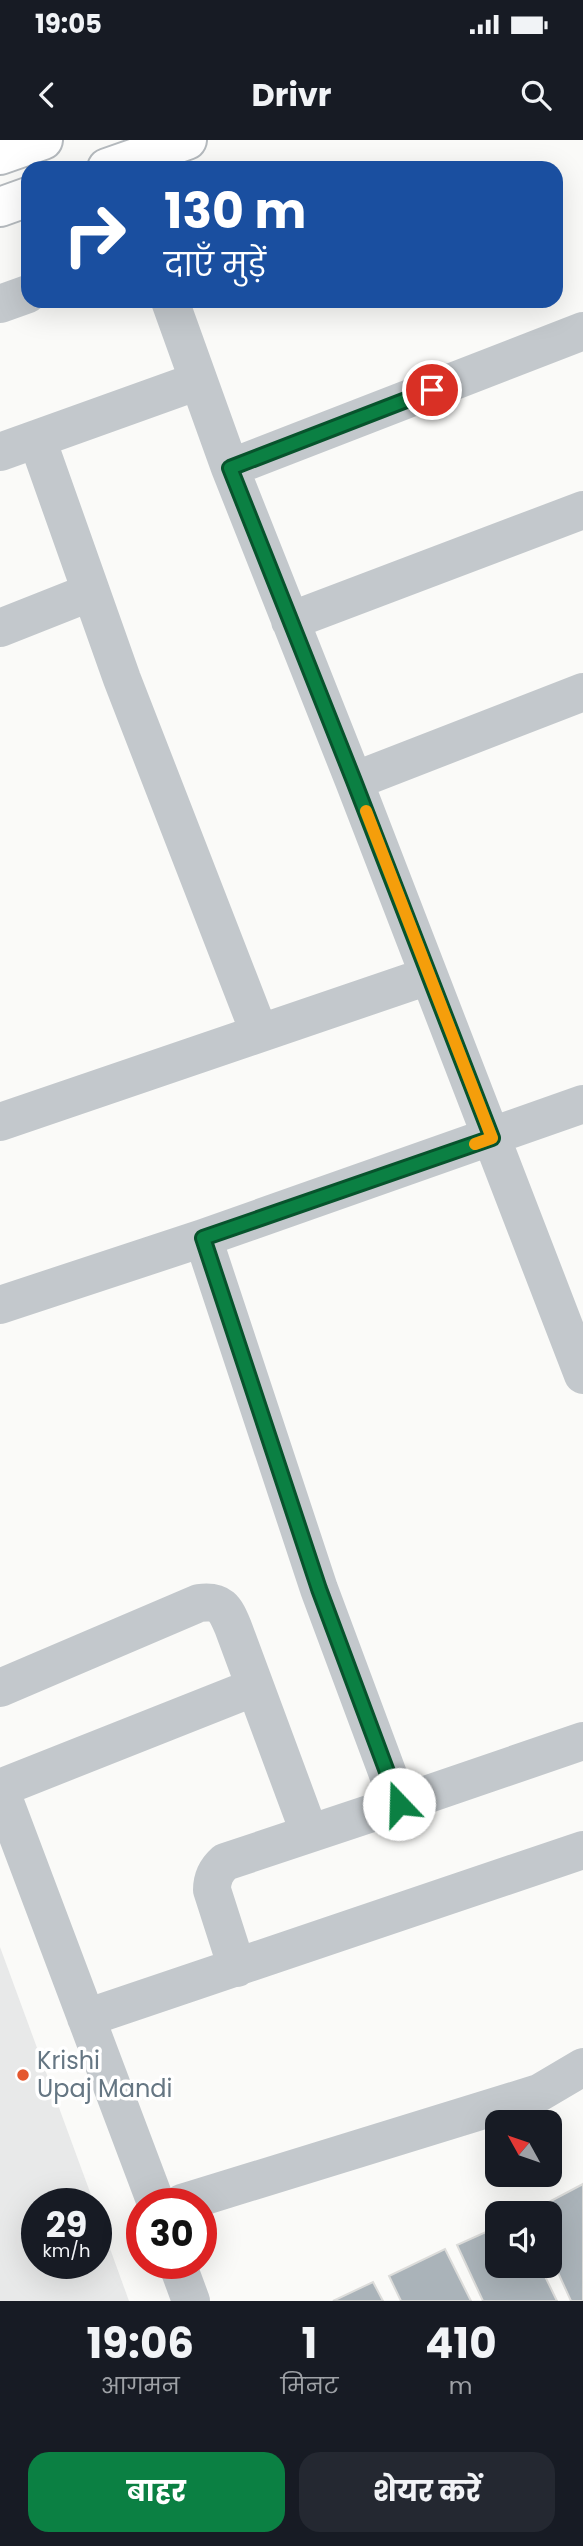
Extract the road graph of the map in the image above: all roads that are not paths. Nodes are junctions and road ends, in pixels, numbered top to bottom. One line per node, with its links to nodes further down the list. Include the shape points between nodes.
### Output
1 (43, 140): 3 (main road)
2 (187, 140): 4 (main road)
3 (0, 155)
4 (132, 161)
5 (21, 200): 6 (main road)
6 (0, 207)
7 (21, 296): 8 (street)
8 (0, 304)
9 (172, 308): 11 (street)
10 (583, 331): 14 (street)
11 (198, 382): 12 (street); 14 (street)
12 (37, 439): 13 (street); 16 (street)
13 (0, 452)
14 (230, 468): 17 (street)
15 (583, 510): 17 (street)
16 (91, 592): 18 (street); 22 (street)
17 (290, 621): 20 (street)
18 (0, 628)
19 (583, 692): 20 (street)
20 (354, 781): 21 (street)
21 (428, 976): 22 (street); 25 (street)
22 (259, 1032): 24 (street)
23 (583, 1104): 25 (street)
24 (0, 1122)
25 (492, 1138): 26 (street); 28 (street)
26 (203, 1238): 27 (street); 33 (street, via 315,1576)
27 (0, 1305)
28 (583, 1374)
29 (255, 1687): 30 (street, via 226,1611 211,1601); 32 (street); 34 (street)
30 (0, 1688)
31 (583, 1741): 33 (street)
32 (0, 1789): 37 (street)
33 (399, 1804): 34 (street)
34 (309, 1832): 36 (street, via 218,1868 212,1890)
35 (583, 1850): 36 (street)
36 (237, 1968): 37 (street)
37 (86, 2018): 39 (street)
38 (583, 2067): 40 (street, via 539,2093)
39 (150, 2188)
40 (217, 2192)
41 (183, 2279): 42 (street)
42 (191, 2301)

